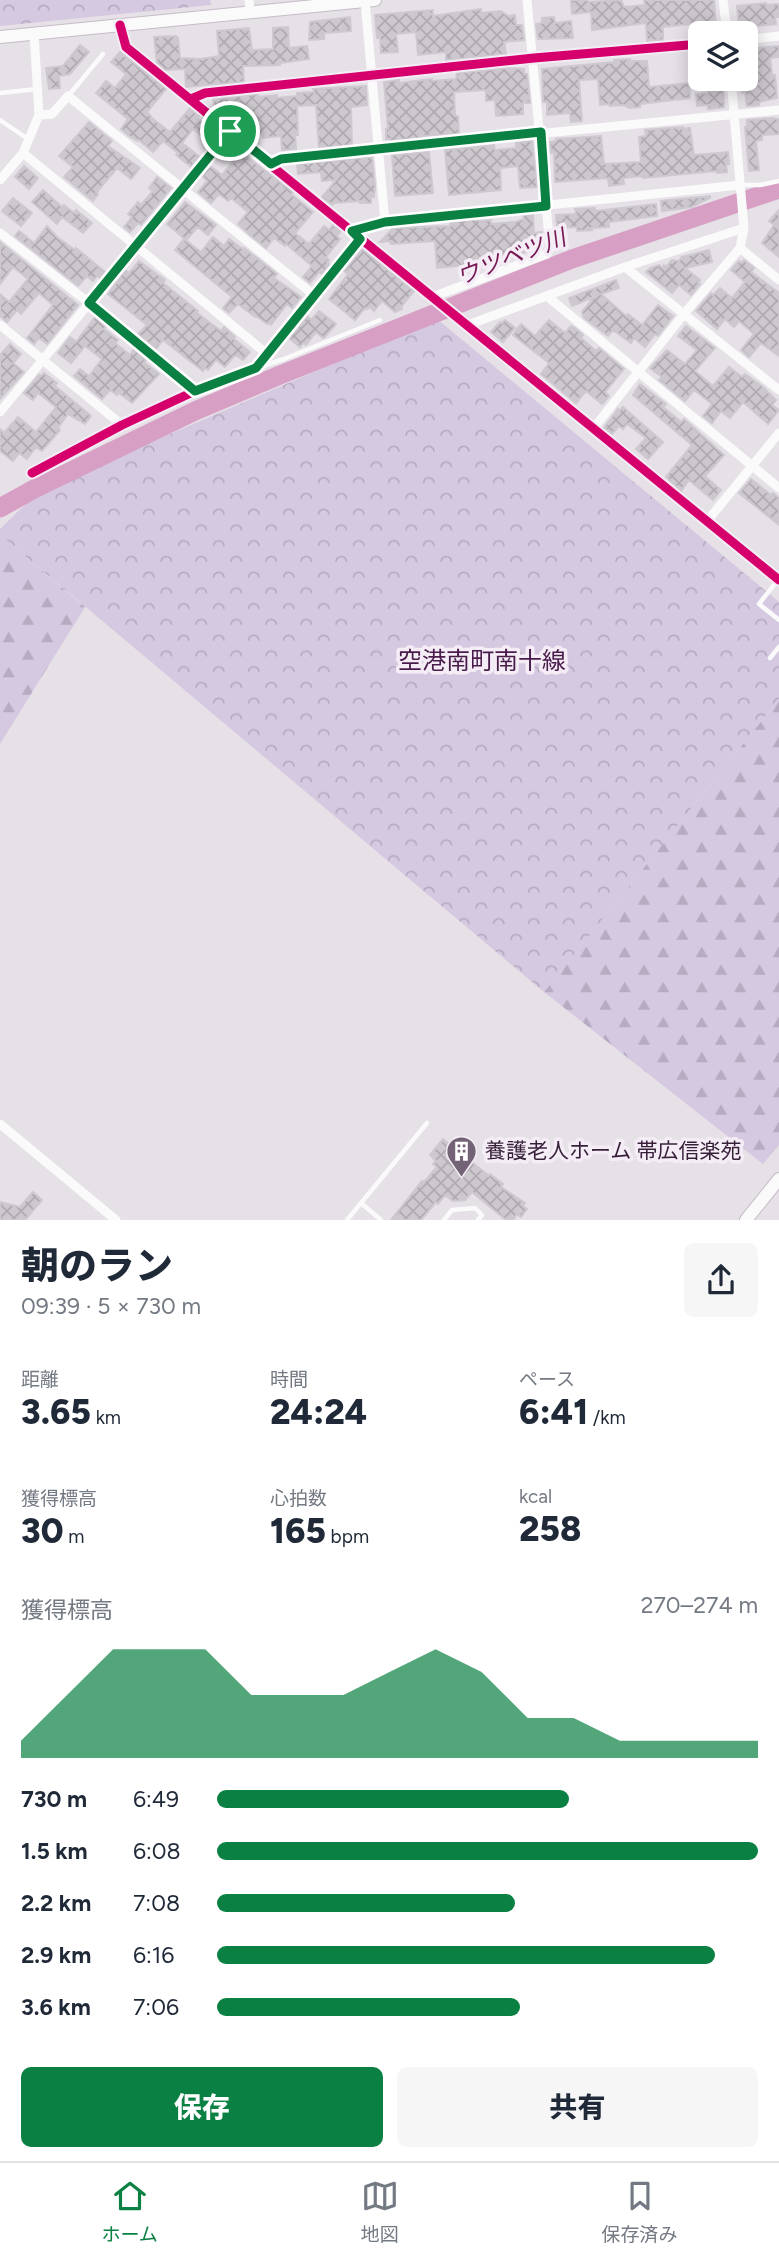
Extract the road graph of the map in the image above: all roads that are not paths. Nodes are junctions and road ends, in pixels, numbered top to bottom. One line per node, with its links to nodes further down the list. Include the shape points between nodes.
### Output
1 (527, 0): 14 (street)
2 (723, 0): 6 (street)
3 (370, 1): 4 (main road); 15 (street)
4 (318, 3): 5 (main road)
5 (249, 6): 7 (main road)
6 (726, 21)
7 (120, 25): 8 (main road); 20 (street, via 126,47)
8 (34, 33): 10 (main road); 16 (street)
9 (779, 36): 11 (street)
10 (0, 37)
11 (758, 39)
12 (688, 45): 14 (street)
13 (103, 54): 19 (lane)
14 (534, 58): 15 (street); 27 (street)
15 (372, 77): 20 (street, via 205,93); 29 (street)
16 (38, 89): 18 (lane); 23 (street)
17 (733, 91): 24 (street)
18 (0, 93)
19 (68, 96): 23 (street, via 52,114); 34 (street)
20 (191, 99): 26 (street)
21 (779, 110): 24 (street)
22 (0, 112): 25 (lane)
23 (39, 115): 28 (street)
24 (735, 115): 27 (street); 35 (street)
25 (0, 120): 28 (lane)
26 (230, 131): 31 (street); 34 (street)
27 (541, 132): 29 (street); 36 (street)
28 (30, 141): 30 (street)
29 (379, 148): 31 (street); 37 (street)
30 (23, 153): 32 (street); 42 (street)
31 (271, 164): 39 (street)
32 (0, 180)
33 (779, 181): 35 (lane)
34 (183, 189): 42 (street); 46 (street)
35 (741, 190): 36 (street); 38 (street)
36 (546, 206): 37 (street); 48 (street, via 547,254)
37 (385, 222): 39 (street)
38 (744, 228): 43 (street); 44 (street)
39 (352, 231): 41 (street)
40 (0, 233): 49 (street)
41 (360, 239): 46 (street); 48 (street)
42 (135, 246): 49 (street); 54 (street)
43 (740, 247): 45 (street); 50 (street)
44 (625, 267): 47 (street); 50 (street)
45 (779, 280)
46 (315, 296): 54 (street)
47 (548, 297): 53 (street); 57 (street)
48 (435, 299): 53 (street)
49 (89, 303): 55 (street); 59 (street)
50 (684, 314): 57 (street); 58 (street)
51 (380, 320): 56 (lane)
52 (0, 325): 55 (street)
53 (466, 326): 62 (street)
54 (267, 354): 56 (street)
55 (43, 359): 60 (street); 61 (street)
56 (256, 368): 59 (street)
57 (639, 372): 62 (street); 64 (street)
58 (779, 390)
59 (195, 391): 61 (street)
60 (0, 412)
61 (122, 425): 65 (street)
62 (593, 429): 67 (street)
63 (779, 433): 64 (street)
64 (752, 466): 66 (street); 67 (street)
65 (32, 473)
66 (779, 488)
67 (708, 520): 68 (street)
68 (779, 580): 69 (lane, via 759,604)
69 (779, 620)
70 (779, 648): 71 (lane)
71 (771, 658)
72 (427, 1123): 75 (lane)
73 (0, 1124): 76 (street)
74 (779, 1179): 81 (main road)
75 (361, 1203): 77 (lane); 78 (lane)
76 (116, 1220)
77 (347, 1220)
78 (381, 1220)
79 (444, 1220): 80 (lane, via 452,1210 475,1208 482,1214)
80 (478, 1220)
81 (746, 1220)

